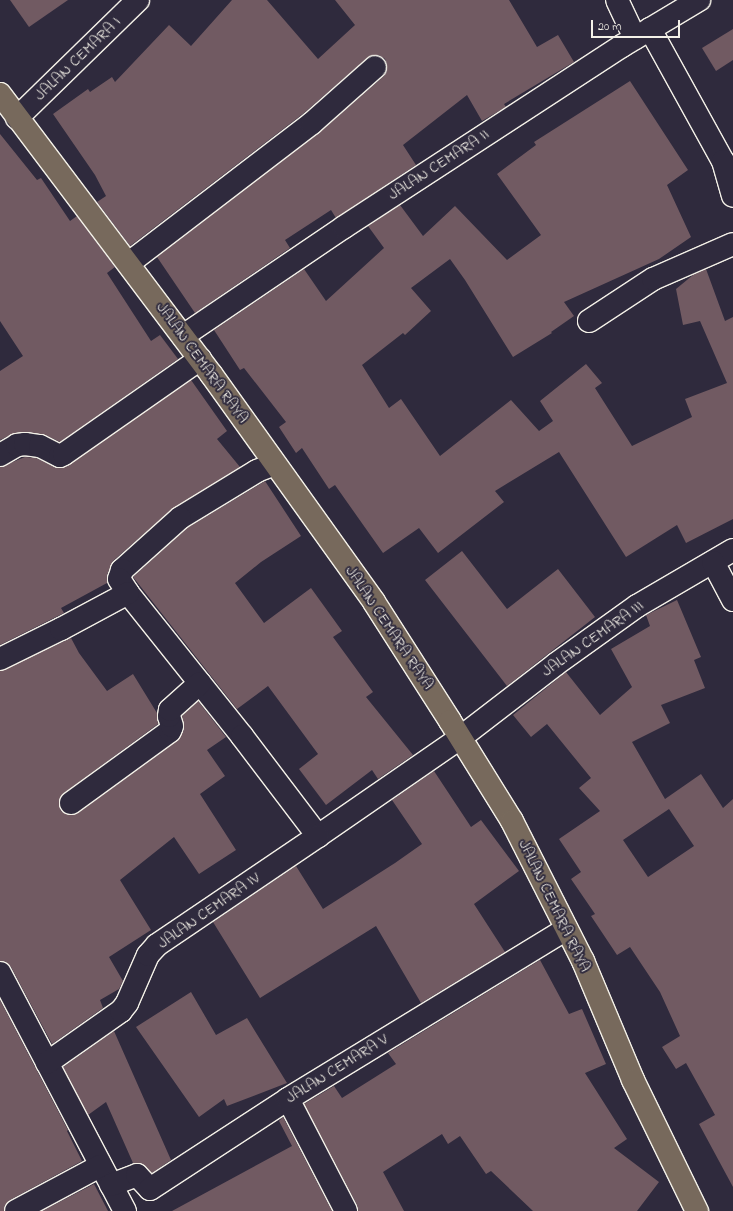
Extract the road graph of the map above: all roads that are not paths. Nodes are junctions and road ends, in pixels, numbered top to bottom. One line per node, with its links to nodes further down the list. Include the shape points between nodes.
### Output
1 (138, 0): 7 (street, JALAN CEMARA I)
2 (617, 0): 4 (street)
3 (699, 0): 4 (street, JALAN CEMARA II)
4 (643, 33): 8 (street); 13 (street, JALAN CEMARA II, via 344,226)
5 (375, 67): 11 (street, via 312,123)
6 (0, 94): 7 (main road, JALAN CEMARA RAYA)
7 (18, 118): 11 (main road, JALAN CEMARA RAYA)
8 (730, 173): 9 (street)
9 (733, 196)
10 (733, 244): 12 (street, via 653,279)
11 (129, 263): 13 (main road, JALAN CEMARA RAYA)
12 (589, 321)
13 (183, 336): 14 (main road, JALAN CEMARA RAYA)
14 (200, 359): 15 (street, via 60,456 40,446 25,444 17,445); 16 (main road, JALAN CEMARA RAYA)
15 (0, 455)
16 (274, 464): 19 (street, via 257,471 174,523 122,570 119,579); 23 (main road, JALAN CEMARA RAYA, via 374,602)
17 (733, 550): 18 (street, JALAN CEMARA III)
18 (713, 562): 20 (street); 23 (street, JALAN CEMARA III, via 637,606)
19 (128, 592): 21 (street); 22 (street)
20 (733, 600)
21 (0, 659)
22 (200, 683): 24 (street, via 170,710 170,731); 25 (street)
23 (460, 738): 25 (street, JALAN CEMARA IV); 26 (main road, JALAN CEMARA RAYA, via 512,821)
24 (71, 803)
25 (318, 836): 28 (street, JALAN CEMARA IV, via 157,945 148,955 121,1012)
26 (566, 928): 29 (street, JALAN CEMARA V); 34 (main road, JALAN CEMARA RAYA, via 633,1080)
27 (0, 973): 28 (street)
28 (47, 1063): 30 (street)
29 (288, 1099): 30 (street, JALAN CEMARA V, via 150,1189 137,1175); 33 (street)
30 (106, 1175): 31 (street); 32 (street)
31 (16, 1211)
32 (125, 1211)
33 (346, 1211)
34 (697, 1211)

